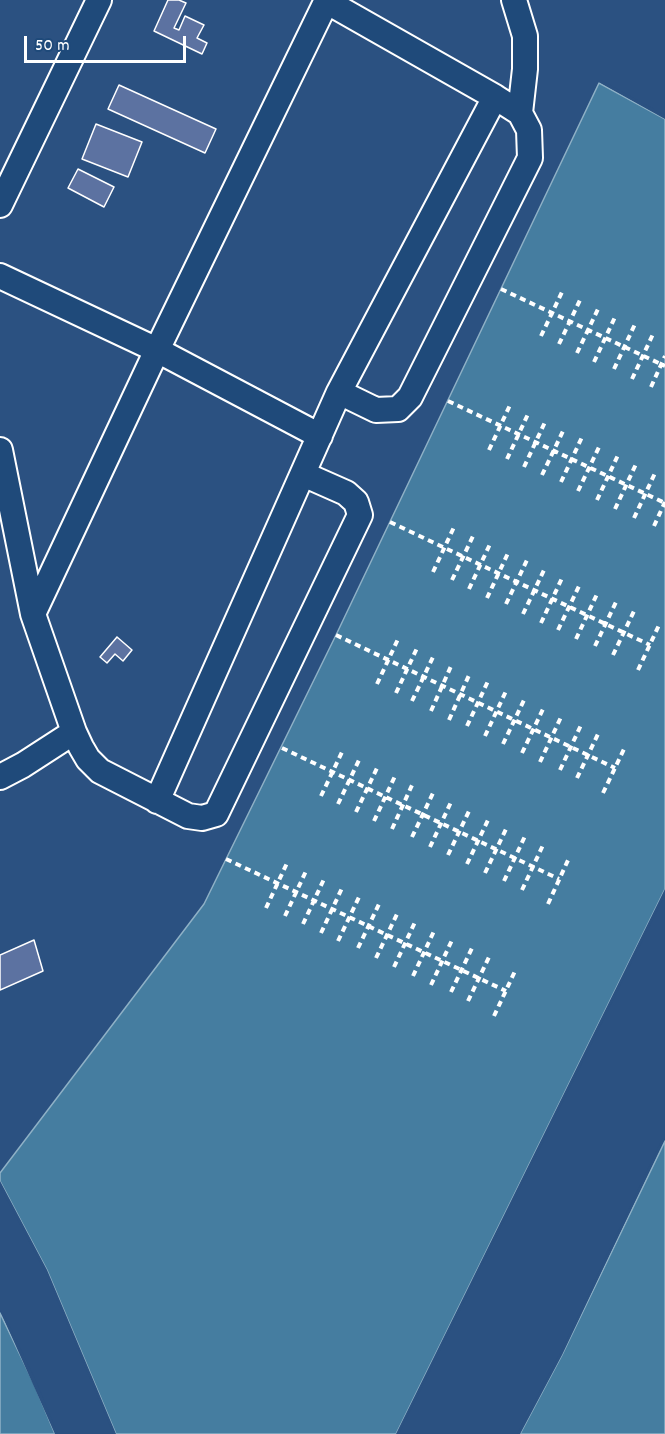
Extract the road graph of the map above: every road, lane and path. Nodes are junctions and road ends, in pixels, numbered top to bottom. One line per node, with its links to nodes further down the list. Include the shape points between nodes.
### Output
1 (99, 0): 6 (lane)
2 (514, 0): 5 (lane, via 525,36)
3 (326, 1): 4 (lane); 17 (lane)
4 (495, 97): 5 (lane); 25 (lane)
5 (520, 113): 25 (lane, via 529,130 530,158 410,397 398,409 376,410)
6 (0, 205)
7 (0, 276): 17 (lane)
8 (501, 289): 21 (path)
9 (563, 290): 15 (path)
10 (581, 298): 16 (path)
11 (598, 307): 18 (path)
12 (616, 315): 20 (path)
13 (636, 322): 22 (path)
14 (654, 332): 23 (path)
15 (541, 336)
16 (559, 344)
17 (157, 350): 32 (lane); 67 (lane)
18 (577, 353)
19 (665, 356): 24 (path)
20 (594, 362)
21 (665, 366)
22 (614, 369)
23 (632, 379)
24 (651, 387)
25 (339, 392): 32 (lane)
26 (448, 401): 46 (path)
27 (511, 403): 35 (path)
28 (529, 412): 37 (path)
29 (546, 420): 39 (path)
30 (564, 429): 42 (path)
31 (583, 435): 43 (path)
32 (320, 436): 41 (lane)
33 (600, 445): 44 (path)
34 (0, 450): 67 (lane)
35 (489, 450)
36 (619, 453): 45 (path)
37 (507, 459)
38 (637, 462): 47 (path)
39 (524, 467)
40 (656, 471): 48 (path)
41 (303, 474): 128 (lane); 128 (lane, via 346,493 356,502 360,515 216,814 188,816)
42 (542, 475)
43 (561, 482)
44 (578, 491)
45 (597, 500)
46 (665, 502): 51 (path)
47 (615, 509)
48 (634, 518)
49 (390, 522): 75 (path)
50 (454, 525): 57 (path)
51 (654, 526)
52 (474, 534): 59 (path)
53 (491, 543): 61 (path)
54 (509, 551): 63 (path)
55 (528, 558): 65 (path)
56 (545, 567): 68 (path)
57 (433, 572)
58 (563, 576): 69 (path)
59 (452, 580)
60 (580, 584): 71 (path)
61 (469, 589)
62 (598, 592): 74 (path)
63 (487, 598)
64 (617, 600): 77 (path)
65 (506, 604)
66 (635, 609): 79 (path)
67 (33, 614): 104 (lane)
68 (523, 614)
69 (541, 622)
70 (660, 623): 75 (path)
71 (558, 630)
72 (336, 635): 80 (path)
73 (399, 637): 80 (path)
74 (576, 639)
75 (650, 645): 83 (path)
76 (418, 646): 82 (path)
77 (595, 646)
78 (434, 655): 85 (path)
79 (613, 655)
80 (388, 660): 82 (path); 87 (path)
81 (452, 664): 88 (path)
82 (408, 669): 85 (path); 90 (path)
83 (638, 670)
84 (470, 673): 91 (path)
85 (423, 677): 88 (path); 93 (path)
86 (489, 679): 94 (path)
87 (377, 684)
88 (442, 686): 91 (path); 96 (path)
89 (507, 689): 97 (path)
90 (396, 693)
91 (460, 695): 94 (path); 99 (path)
92 (525, 698): 100 (path)
93 (412, 701)
94 (478, 703): 97 (path); 102 (path)
95 (543, 706): 103 (path)
96 (431, 711)
97 (496, 712): 100 (path); 106 (path)
98 (562, 716): 107 (path)
99 (449, 720)
100 (514, 720): 103 (path); 108 (path)
101 (582, 723): 109 (path)
102 (467, 726)
103 (533, 729): 107 (path); 113 (path)
104 (74, 732): 121 (lane); 128 (lane, via 88,759 100,771)
105 (600, 732): 114 (path)
106 (485, 736)
107 (552, 738): 109 (path); 116 (path)
108 (503, 744)
109 (570, 747): 114 (path); 119 (path)
110 (625, 747): 118 (path)
111 (282, 748): 148 (path)
112 (343, 750): 126 (path)
113 (522, 753)
114 (588, 756): 118 (path); 122 (path)
115 (360, 758): 129 (path)
116 (540, 762)
117 (378, 765): 131 (path)
118 (615, 768): 125 (path)
119 (560, 770)
120 (396, 774): 133 (path)
121 (0, 777)
122 (578, 778)
123 (414, 783): 135 (path)
124 (434, 790): 137 (path)
125 (603, 793)
126 (321, 796)
127 (452, 800): 139 (path)
128 (157, 801)
129 (338, 804)
130 (470, 809): 140 (path)
131 (356, 812)
132 (489, 818): 144 (path)
133 (374, 821)
134 (507, 827): 146 (path)
135 (392, 830)
136 (526, 834): 149 (path)
137 (412, 837)
138 (544, 843): 151 (path)
139 (430, 847)
140 (448, 855)
141 (569, 858): 148 (path)
142 (226, 859): 172 (path)
143 (288, 861): 155 (path)
144 (466, 864)
145 (307, 869): 157 (path)
146 (485, 873)
147 (324, 877): 159 (path)
148 (559, 879): 154 (path)
149 (504, 881)
150 (343, 886): 161 (path)
151 (522, 890)
152 (360, 894): 163 (path)
153 (380, 902): 165 (path)
154 (548, 904)
155 (266, 908)
156 (398, 912): 167 (path)
157 (285, 916)
158 (416, 920): 168 (path)
159 (303, 924)
160 (435, 929): 170 (path)
161 (321, 933)
162 (453, 938): 171 (path)
163 (338, 941)
164 (473, 946): 173 (path)
165 (358, 948)
166 (490, 955): 174 (path)
167 (376, 958)
168 (394, 967)
169 (516, 969): 172 (path)
170 (413, 976)
171 (431, 985)
172 (506, 991): 175 (path)
173 (451, 992)
174 (468, 1001)
175 (494, 1016)

